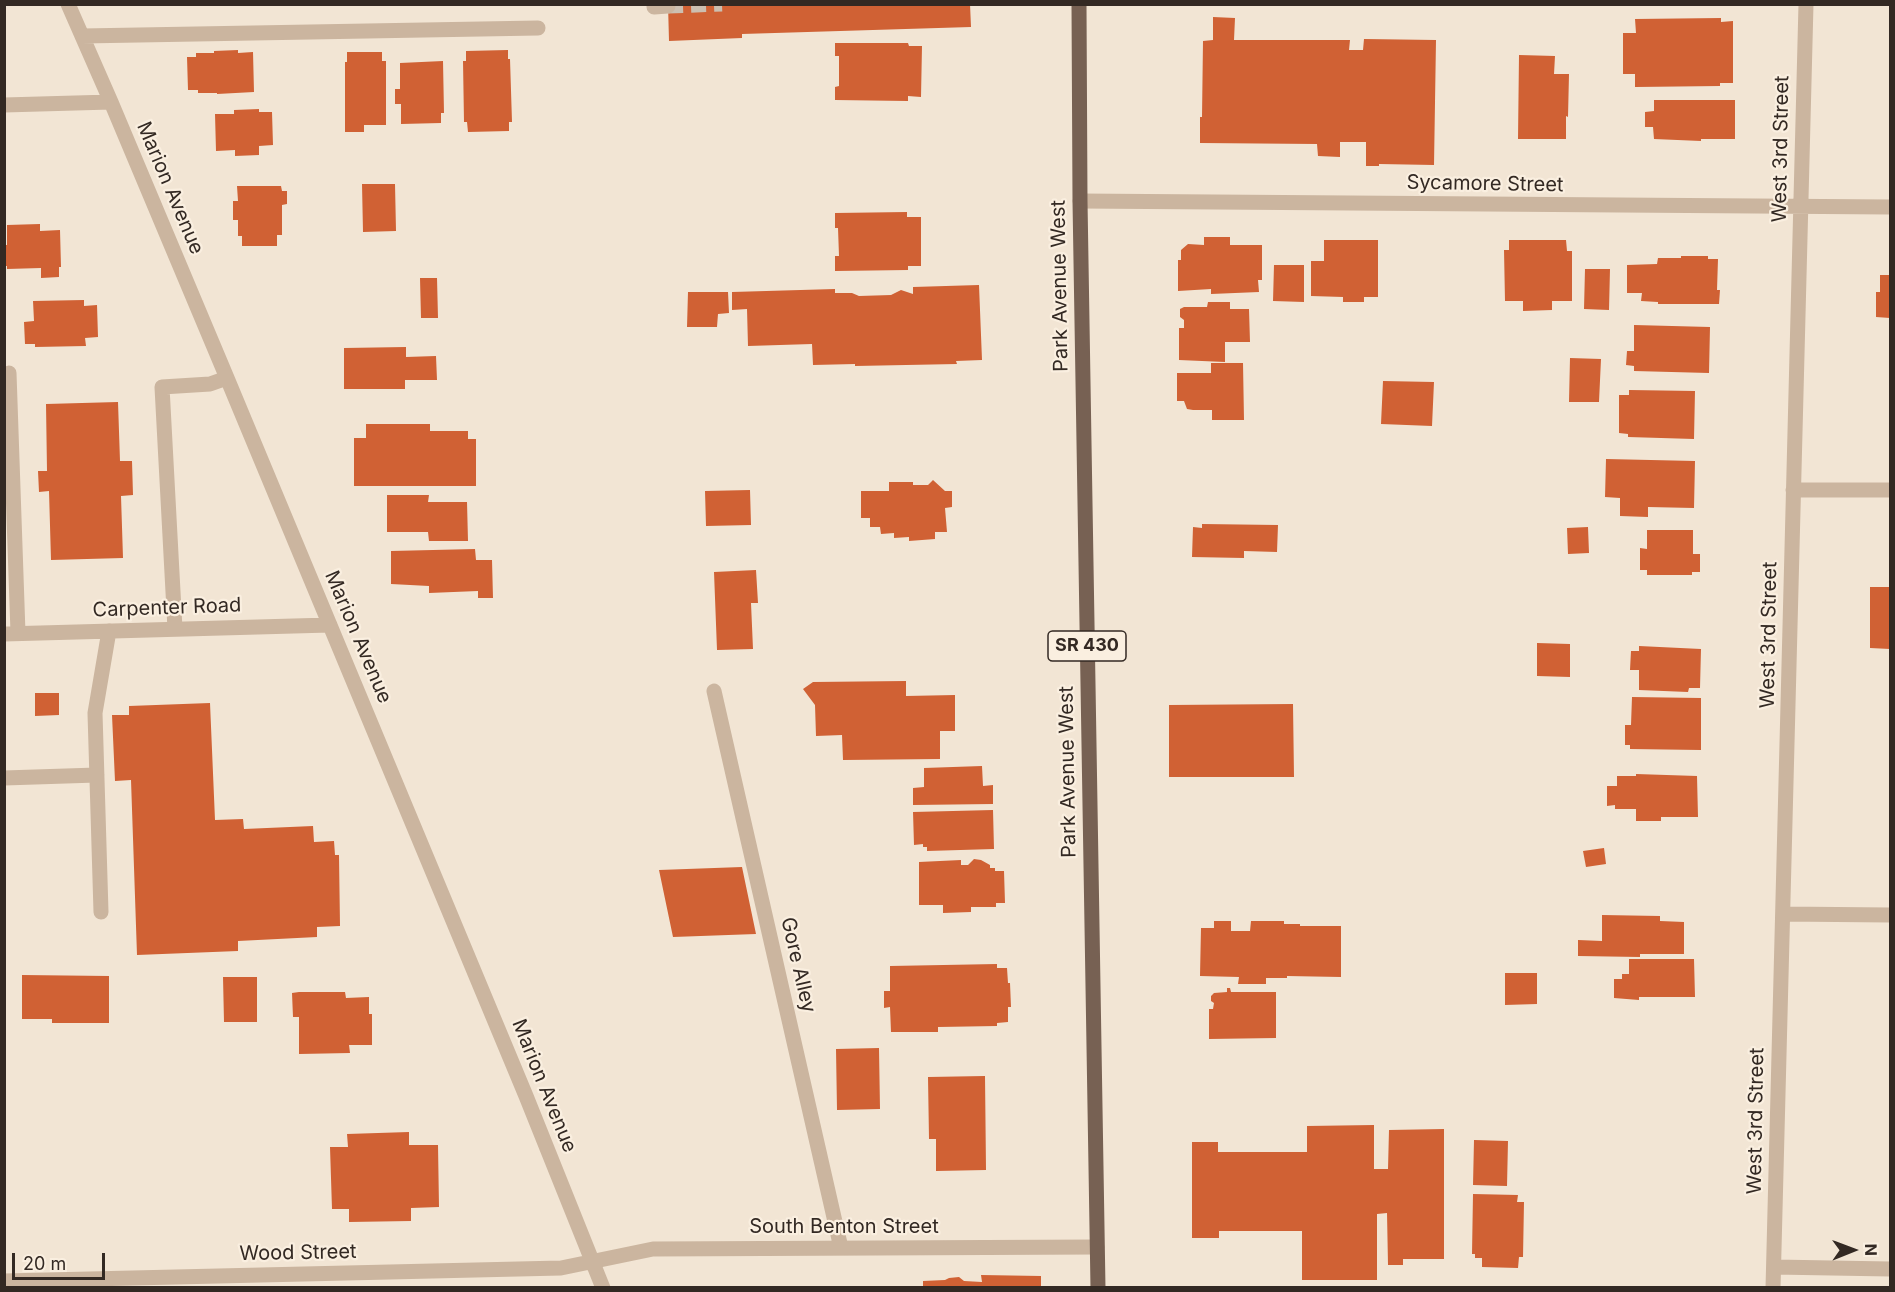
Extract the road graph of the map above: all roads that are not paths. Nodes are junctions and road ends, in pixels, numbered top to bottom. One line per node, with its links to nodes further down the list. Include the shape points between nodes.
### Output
1 (68, 4): 5 (street, Marion Avenue)
2 (1079, 4): 8 (main road, Park Avenue West / SR 430)
3 (1806, 4): 10 (street, West 3rd Street)
4 (538, 28): 5 (street)
5 (82, 36): 6 (street, Marion Avenue)
6 (111, 102): 7 (street); 12 (street, Marion Avenue)
7 (4, 105)
8 (1080, 201): 10 (street, Sycamore Street); 25 (main road, Park Avenue West / SR 430)
9 (1890, 207): 10 (street, Sycamore Street)
10 (1801, 208): 13 (street, West 3rd Street)
11 (9, 373): 18 (street)
12 (227, 378): 15 (street, Marion Avenue); 16 (street, via 210,384 162,387)
13 (1793, 490): 14 (street); 23 (street, West 3rd Street)
14 (1890, 490)
15 (330, 626): 16 (street, Carpenter Road); 27 (street, Marion Avenue)
16 (175, 629): 17 (street, Carpenter Road)
17 (109, 631): 18 (street, Carpenter Road); 20 (street, via 95,713)
18 (11, 633)
19 (714, 691): 26 (street, Gore Alley)
20 (97, 775): 21 (street); 22 (street)
21 (4, 778)
22 (101, 912)
23 (1782, 914): 24 (street); 28 (street, West 3rd Street)
24 (1890, 915)
25 (1097, 1246): 26 (street, South Benton Street); 32 (main road, Park Avenue West / SR 430)
26 (841, 1248): 27 (street, South Benton Street, via 654,1249)
27 (592, 1262): 30 (street, Wood Street, via 561,1268); 31 (street, Marion Avenue)
28 (1774, 1267): 29 (street); 33 (street, West 3rd Street)
29 (1890, 1269)
30 (4, 1281)
31 (603, 1287)
32 (1098, 1287)
33 (1773, 1287)

